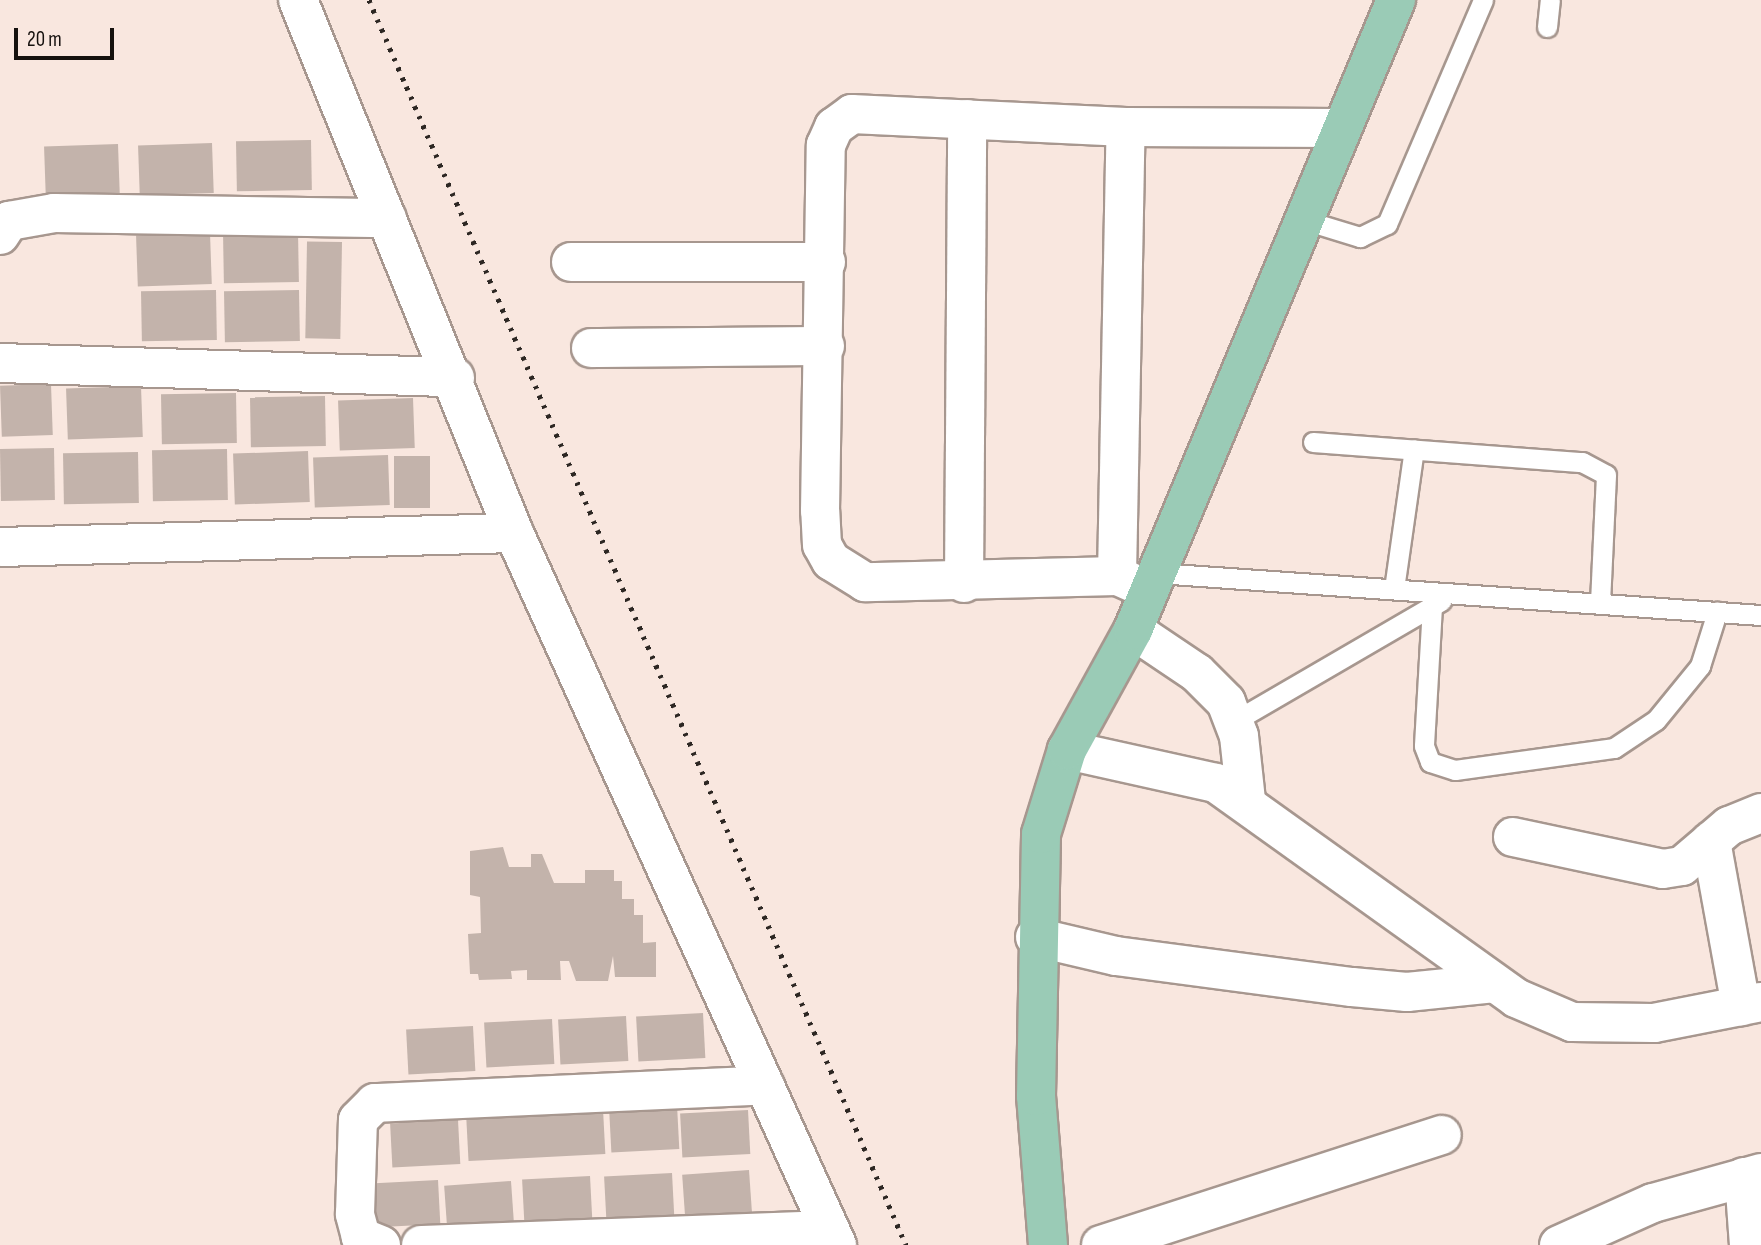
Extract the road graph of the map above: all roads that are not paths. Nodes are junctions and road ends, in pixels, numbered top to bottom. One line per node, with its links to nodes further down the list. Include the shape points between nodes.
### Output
1 (298, 0): 9 (street)
2 (1396, 0): 8 (main road)
3 (1483, 0): 10 (lane, via 1387,224 1360,237)
4 (1550, 0): 5 (lane)
5 (1547, 27)
6 (967, 119): 7 (street); 13 (street, via 852,114 834,127 826,145); 23 (street)
7 (1126, 127): 8 (street); 22 (street)
8 (1338, 128): 10 (main road)
9 (387, 218): 11 (street, via 54,213 9,221); 17 (street)
10 (1301, 219): 22 (main road)
11 (0, 235)
12 (571, 262): 13 (street)
13 (826, 262): 14 (street)
14 (825, 346): 15 (street); 23 (street, via 820,511 827,553 848,576 865,582)
15 (591, 348)
16 (0, 363): 17 (street)
17 (455, 377): 20 (street)
18 (1313, 442): 19 (lane)
19 (1414, 449): 24 (lane); 26 (lane, via 1582,461 1606,475)
20 (514, 533): 21 (street); 40 (street)
21 (0, 547)
22 (1141, 580): 23 (street); 24 (lane); 30 (main road)
23 (964, 583)
24 (1394, 589): 25 (lane)
25 (1454, 593): 26 (lane); 27 (lane)
26 (1600, 604): 28 (lane)
27 (1432, 606): 28 (lane, via 1423,746 1430,762 1455,771 1614,748 1656,720 1700,666); 31 (lane)
28 (1717, 612): 29 (lane)
29 (1761, 615)
30 (1133, 630): 31 (street, via 1197,673 1226,702); 32 (main road)
31 (1234, 722): 33 (street)
32 (1067, 750): 33 (street, via 1216,783); 37 (main road, via 1041,834)
33 (1246, 800): 38 (street)
34 (1761, 813): 36 (street)
35 (1513, 837): 36 (street, via 1663,869 1682,866)
36 (1711, 841): 39 (street)
37 (1035, 937): 38 (street, via 1116,956 1352,987 1407,992); 46 (main road, via 1036,1096)
38 (1495, 983): 39 (street, via 1572,1022 1654,1023)
39 (1751, 1004)
40 (765, 1085): 43 (street); 44 (street, via 375,1103 358,1120 355,1214 361,1237)
41 (1442, 1135): 47 (street)
42 (1752, 1175): 48 (street, via 1653,1203); 49 (street)
43 (834, 1237): 45 (street)
44 (381, 1245)
45 (421, 1245)
46 (1048, 1245)
47 (1101, 1245)
48 (1559, 1245)
49 (1749, 1245)

